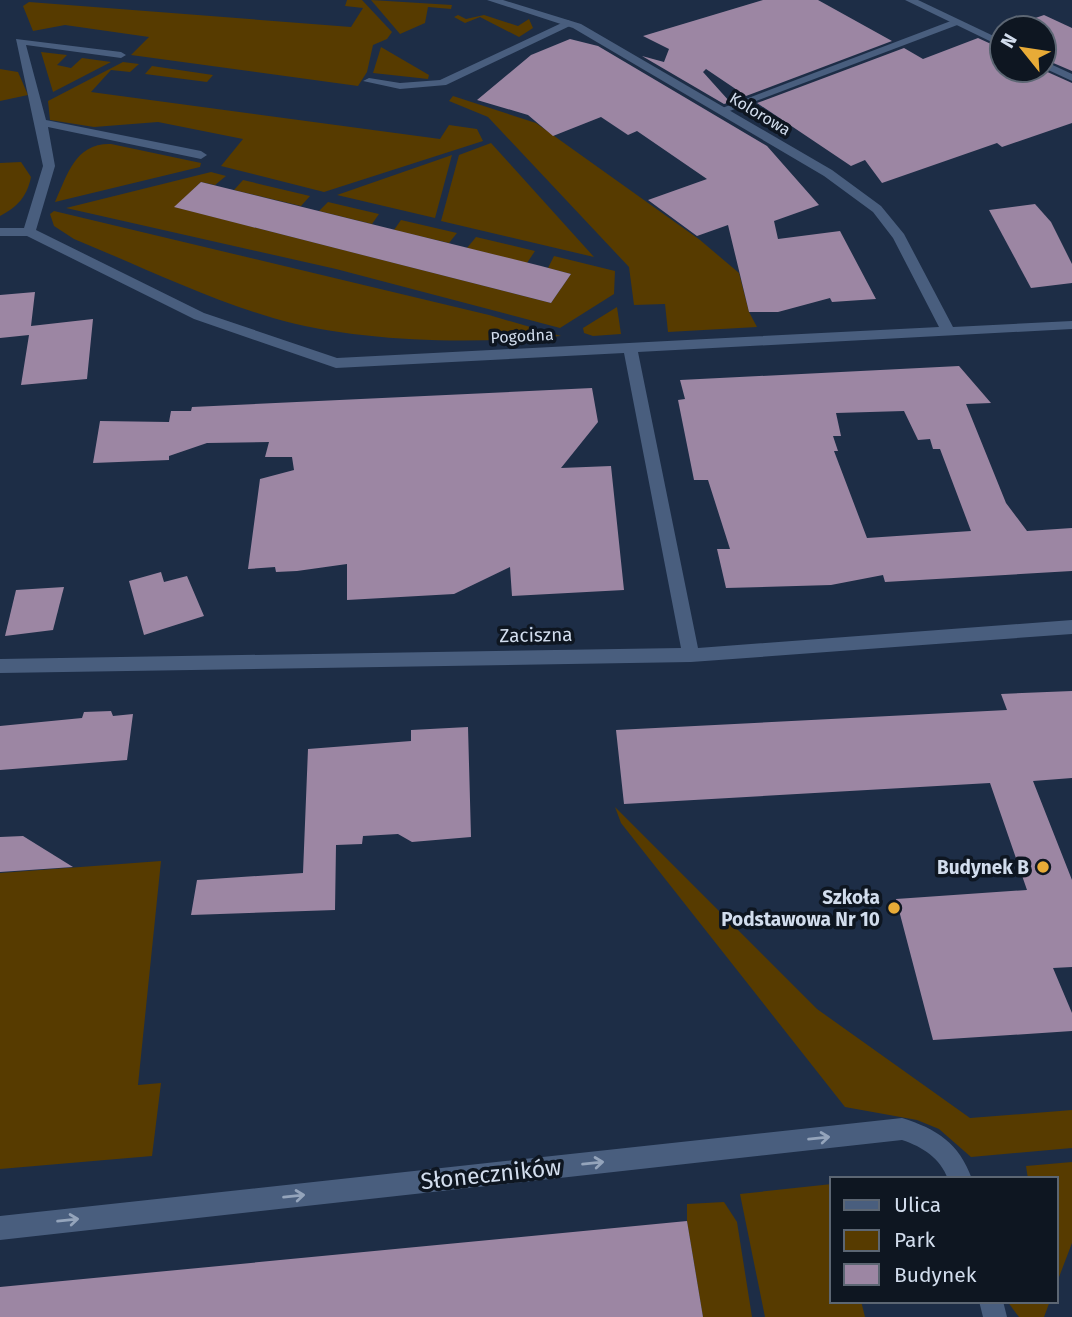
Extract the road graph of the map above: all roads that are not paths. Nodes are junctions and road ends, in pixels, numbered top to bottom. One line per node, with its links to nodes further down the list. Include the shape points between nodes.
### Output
1 (492, 0): 4 (street, Kolorowa)
2 (909, 0): 3 (street)
3 (956, 22): 5 (street); 8 (street)
4 (568, 23): 7 (street, via 442,83 400,86); 8 (street, Kolorowa, via 613,44)
5 (988, 37)
6 (121, 55): 9 (street, via 20,41)
7 (369, 81)
8 (723, 110): 14 (street, Kolorowa, via 828,173 877,209 899,237)
9 (41, 122): 10 (street); 12 (street, via 49,166)
10 (201, 155)
11 (0, 232): 12 (street, Pogodna)
12 (29, 232): 15 (street, Pogodna, via 199,316 336,363)
13 (1072, 325): 14 (street, Pogodna)
14 (948, 331): 15 (street, Pogodna)
15 (630, 348): 17 (street)
16 (1072, 627): 17 (street, Zaciszna)
17 (691, 654): 18 (street, Zaciszna)
18 (0, 666)
19 (959, 1177): 20 (street, Słoneczników, one-way to 19, via 902,1129 925,1136 944,1149)
20 (0, 1228)

